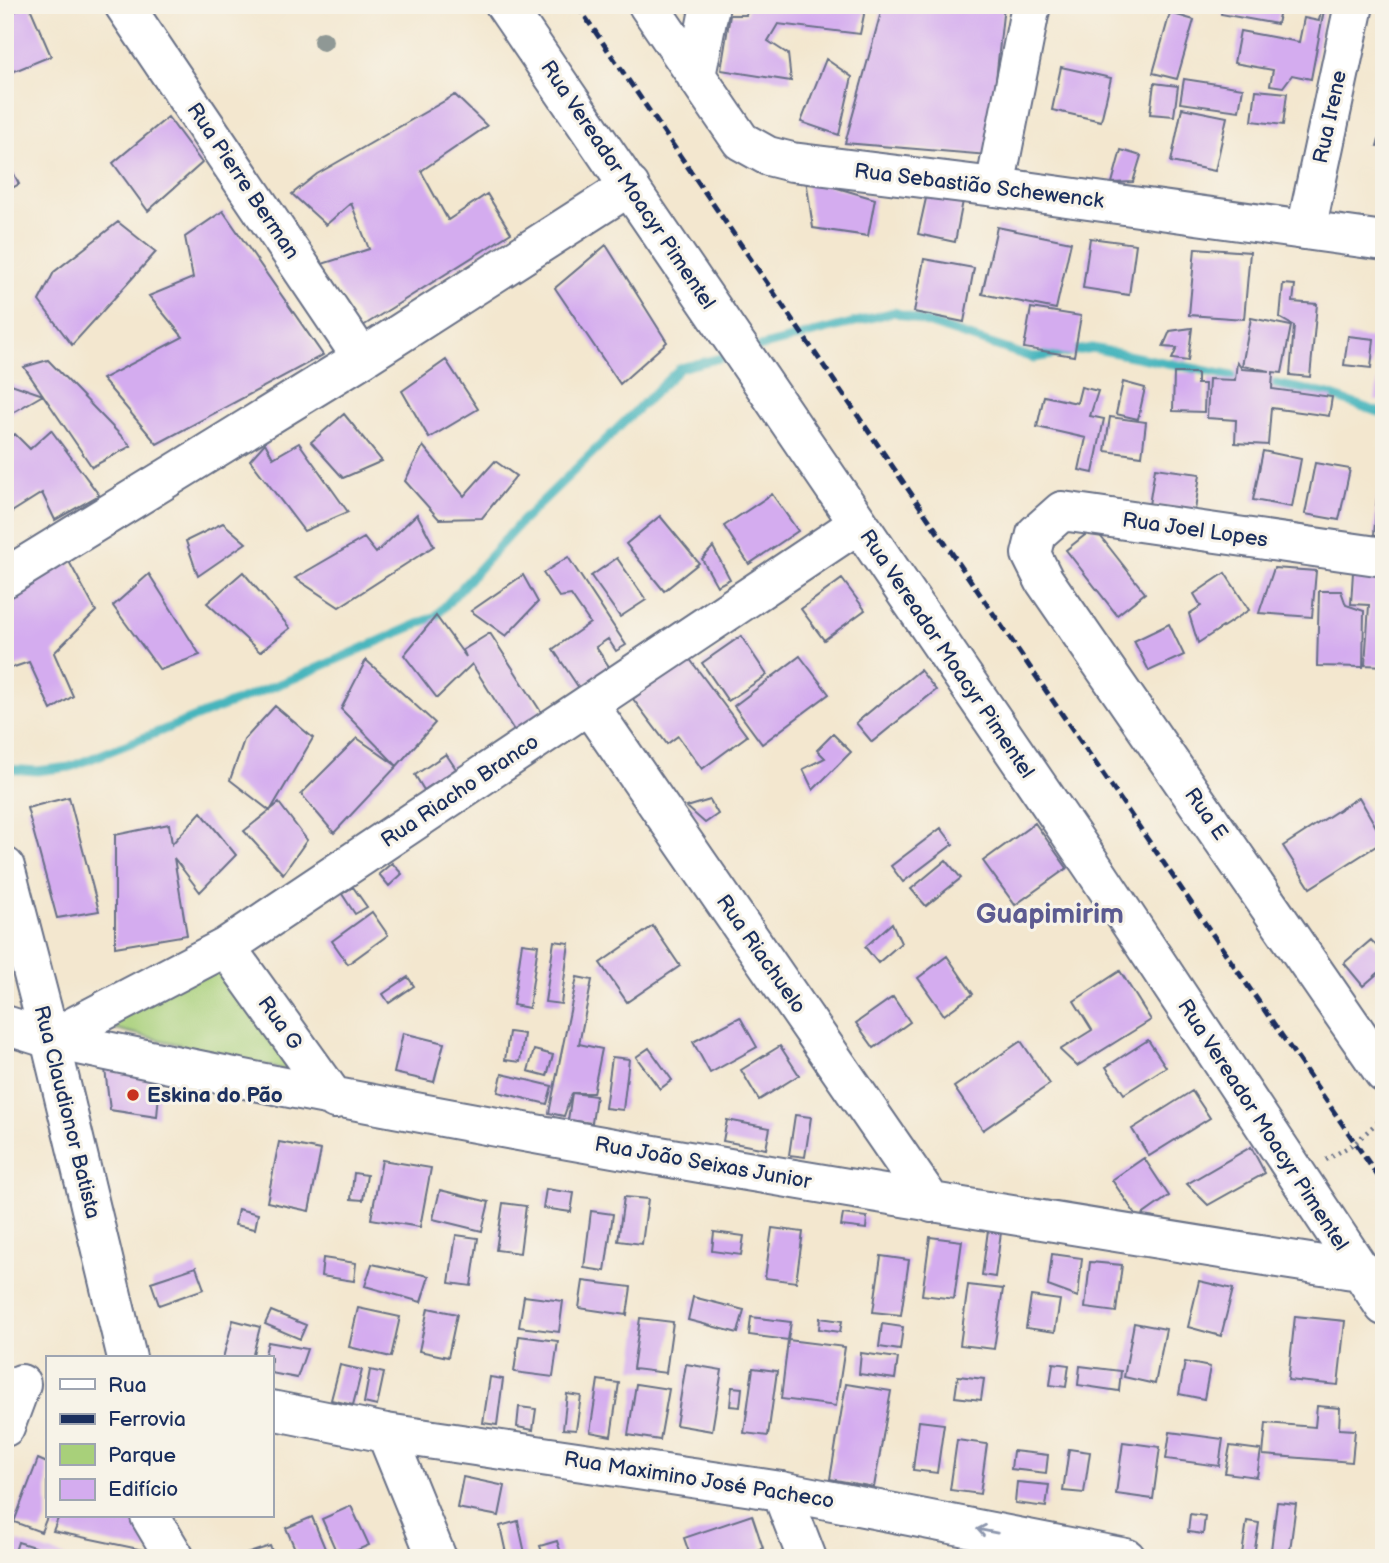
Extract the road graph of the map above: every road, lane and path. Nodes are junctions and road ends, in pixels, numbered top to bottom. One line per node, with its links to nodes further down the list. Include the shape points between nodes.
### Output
1 (124, 5): 12 (street, Rua Pierre Berman)
2 (505, 5): 8 (street, Rua Vereador Moacyr Pimentel)
3 (649, 5): 7 (street, Rua Sebastião Schewenck)
4 (710, 5): 7 (street)
5 (1031, 5): 9 (street)
6 (1354, 5): 10 (street, Rua Irene)
7 (696, 76): 9 (street, Rua Sebastião Schewenck, via 741,141 768,156)
8 (630, 186): 12 (street); 13 (street, Rua Vereador Moacyr Pimentel)
9 (995, 187): 10 (street, Rua Sebastião Schewenck)
10 (1306, 230): 11 (street, Rua Sebastião Schewenck)
11 (1384, 241)
12 (362, 358): 16 (street)
13 (858, 524): 17 (street, Rua Riacho Branco); 25 (street, Rua Vereador Moacyr Pimentel)
14 (1031, 554): 15 (street, Rua Joel Lopes, via 1036,534 1062,511); 22 (street, Rua E, via 1044,580)
15 (1384, 557)
16 (5, 578)
17 (589, 705): 19 (street, Rua Riacho Branco); 26 (street, Rua Riachuelo)
18 (5, 867): 21 (street, Rua Claudionor Batista)
19 (226, 947): 21 (street, Rua Riacho Branco); 23 (street, Rua G)
20 (5, 1025): 21 (street, Rua João Seixas Junior)
21 (50, 1040): 23 (street, Rua João Seixas Junior); 29 (street, Rua Claudionor Batista)
22 (1384, 1073)
23 (335, 1099): 26 (street, Rua João Seixas Junior)
24 (1384, 1116): 25 (path, via 1355,1143)
25 (1298, 1177): 27 (street, Rua Vereador Moacyr Pimentel)
26 (932, 1203): 27 (street, Rua João Seixas Junior)
27 (1359, 1271): 28 (street, Rua Vereador Moacyr Pimentel)
28 (1384, 1306)
29 (127, 1356)
30 (24, 1384): 32 (street)
31 (273, 1410): 33 (street, Rua Maximino José Pacheco)
32 (5, 1427)
33 (386, 1433): 34 (street, Rua Maximino José Pacheco); 37 (street)
34 (781, 1490): 38 (street); 39 (street, Rua Maximino José Pacheco, one-way to 34)
35 (151, 1518): 36 (street)
36 (175, 1558)
37 (437, 1558)
38 (807, 1558)
39 (1126, 1558)

